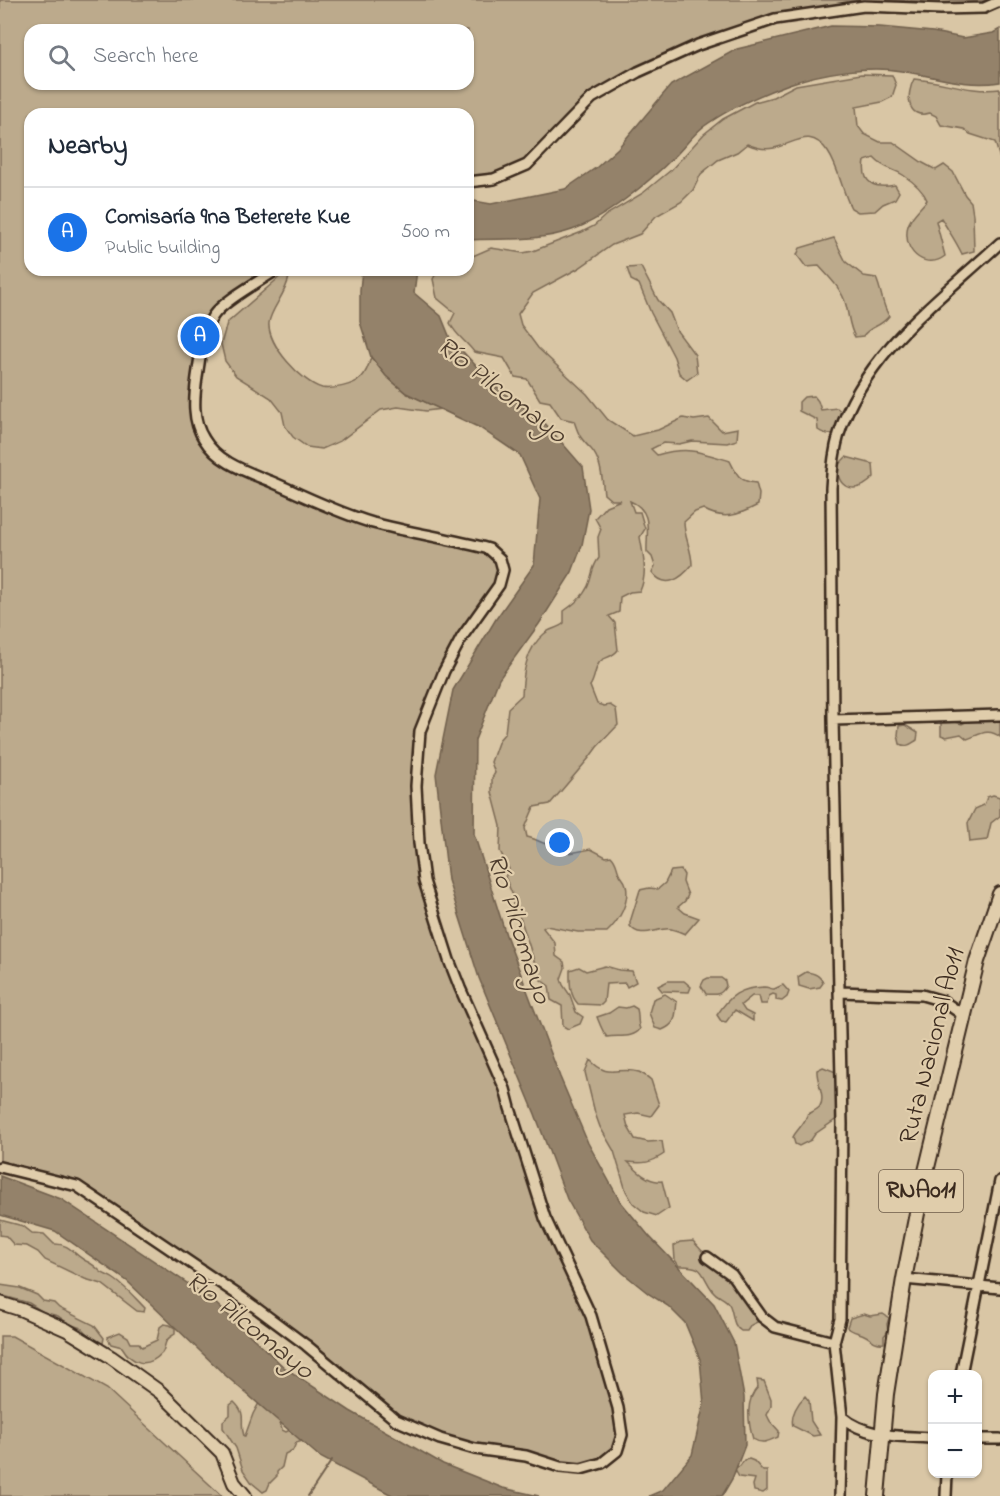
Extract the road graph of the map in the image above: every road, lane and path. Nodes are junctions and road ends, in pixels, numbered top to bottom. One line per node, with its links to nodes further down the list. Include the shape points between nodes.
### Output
1 (1000, 1): 2 (street, via 984,8 864,6 776,19 698,45 592,98 526,165 494,179)
2 (474, 181)
3 (1000, 243): 6 (street, via 911,323 890,348 860,389 839,435 831,488)
4 (267, 276): 10 (street, via 214,315 196,382 195,413 204,441 220,458 335,509 372,522 489,549 500,558 503,570 499,585 444,671 420,731 416,786 419,843 424,881 449,960 505,1089 545,1218 591,1316 618,1408 622,1436 617,1451 602,1463 581,1469 560,1467 526,1456 457,1444 396,1420 244,1299 77,1186)
5 (1000, 715): 6 (street)
6 (833, 720): 8 (street)
7 (1000, 894): 9 (main road, Ruta Nacional A011 / RNA011)
8 (840, 992): 9 (street, via 922,995 943,1001); 17 (street, via 840,1319)
9 (963, 1015): 13 (main road, Ruta Nacional A011 / RNA011)
10 (0, 1167)
11 (1000, 1181): 14 (street)
12 (707, 1257): 17 (street, via 732,1275 762,1317 775,1327)
13 (904, 1279): 14 (street); 20 (main road, Ruta Nacional A011 / RNA011)
14 (978, 1287): 15 (street); 18 (street)
15 (1000, 1288)
16 (0, 1303): 25 (street, via 67,1330 160,1392 222,1453 234,1483)
17 (834, 1342): 19 (street)
18 (962, 1370)
19 (842, 1418): 20 (street); 26 (street)
20 (881, 1435): 21 (street); 27 (main road, Ruta Nacional A011 / RNA011)
21 (928, 1438)
22 (982, 1439): 23 (street)
23 (1000, 1439)
24 (948, 1478): 28 (street)
25 (245, 1496)
26 (840, 1496)
27 (877, 1496)
28 (946, 1496)

